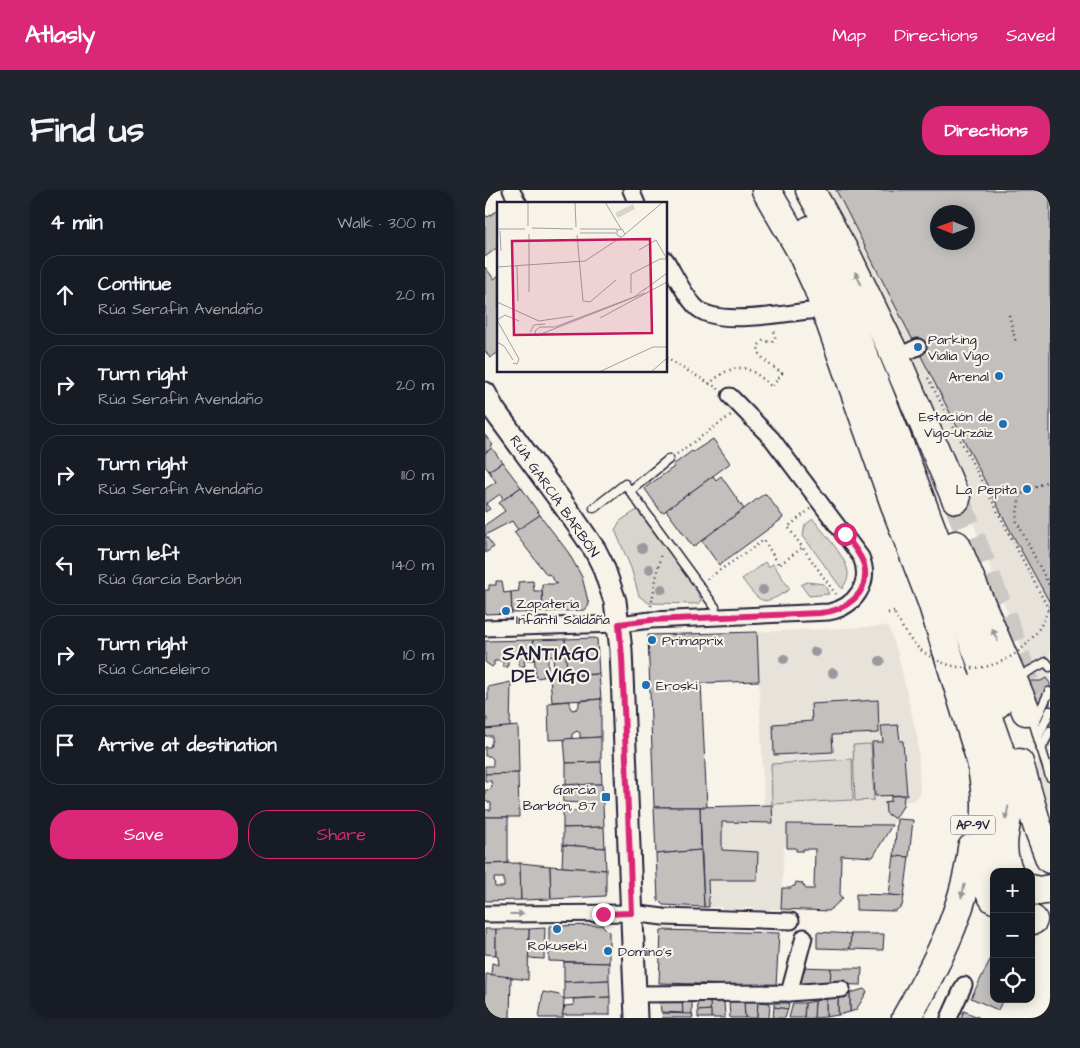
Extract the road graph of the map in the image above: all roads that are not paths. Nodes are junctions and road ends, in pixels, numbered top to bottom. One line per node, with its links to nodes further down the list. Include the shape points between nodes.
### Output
1 (511, 190): 5 (street)
2 (631, 190): 6 (street)
3 (766, 190): 7 (highway)
4 (810, 190): 15 (highway, one-way to 4, via 903,353)
5 (518, 202)
6 (636, 202)
7 (784, 203): 8 (highway); 17 (highway); 31 (highway, one-way to 31, via 821,272 870,392 1007,771 1009,808 1002,845)
8 (808, 228): 23 (highway, one-way to 8, via 893,390 859,318); 30 (highway, via 869,367 910,472 1019,765)
9 (667, 262): 10 (street, via 695,306 714,317 732,319)
10 (810, 311)
11 (730, 396): 19 (street, via 772,439 857,552 864,564 861,589 846,606 829,612)
12 (488, 402): 19 (main road, RÚA GARCÍA BARBÓN, via 595,550 610,583)
13 (669, 460): 14 (lane)
14 (630, 491): 16 (lane, via 625,484); 18 (lane)
15 (956, 499)
16 (594, 508)
17 (909, 542): 34 (highway, via 933,602 981,761 986,804 981,866); 44 (highway, AP-9V, one-way to 44, via 968,760 973,818 970,865 950,934)
18 (715, 607)
19 (619, 624): 20 (street); 35 (main road, RÚA GARCÍA BARBÓN)
20 (485, 628)
21 (1050, 667): 23 (lane, via 1046,662 1020,676)
22 (1049, 692): 23 (lane)
23 (1037, 715): 25 (lane); 25 (lane)
24 (1050, 731): 26 (lane)
25 (1038, 737): 26 (lane)
26 (1041, 749): 28 (lane)
27 (1050, 752): 28 (lane)
28 (1045, 762): 29 (lane)
29 (1050, 775)
30 (1050, 859)
31 (1007, 868)
32 (1050, 889): 33 (highway)
33 (1035, 890)
34 (990, 892)
35 (632, 913): 36 (street, one-way to 35); 37 (street); 42 (main road, RÚA GARCÍA BARBÓN)
36 (485, 914)
37 (791, 921)
38 (804, 937): 41 (street)
39 (964, 985): 45 (street)
40 (842, 989): 41 (street)
41 (789, 993): 42 (street)
42 (635, 994): 43 (main road, RÚA GARCÍA BARBÓN)
43 (636, 1018)
44 (906, 1018)
45 (949, 1018)

